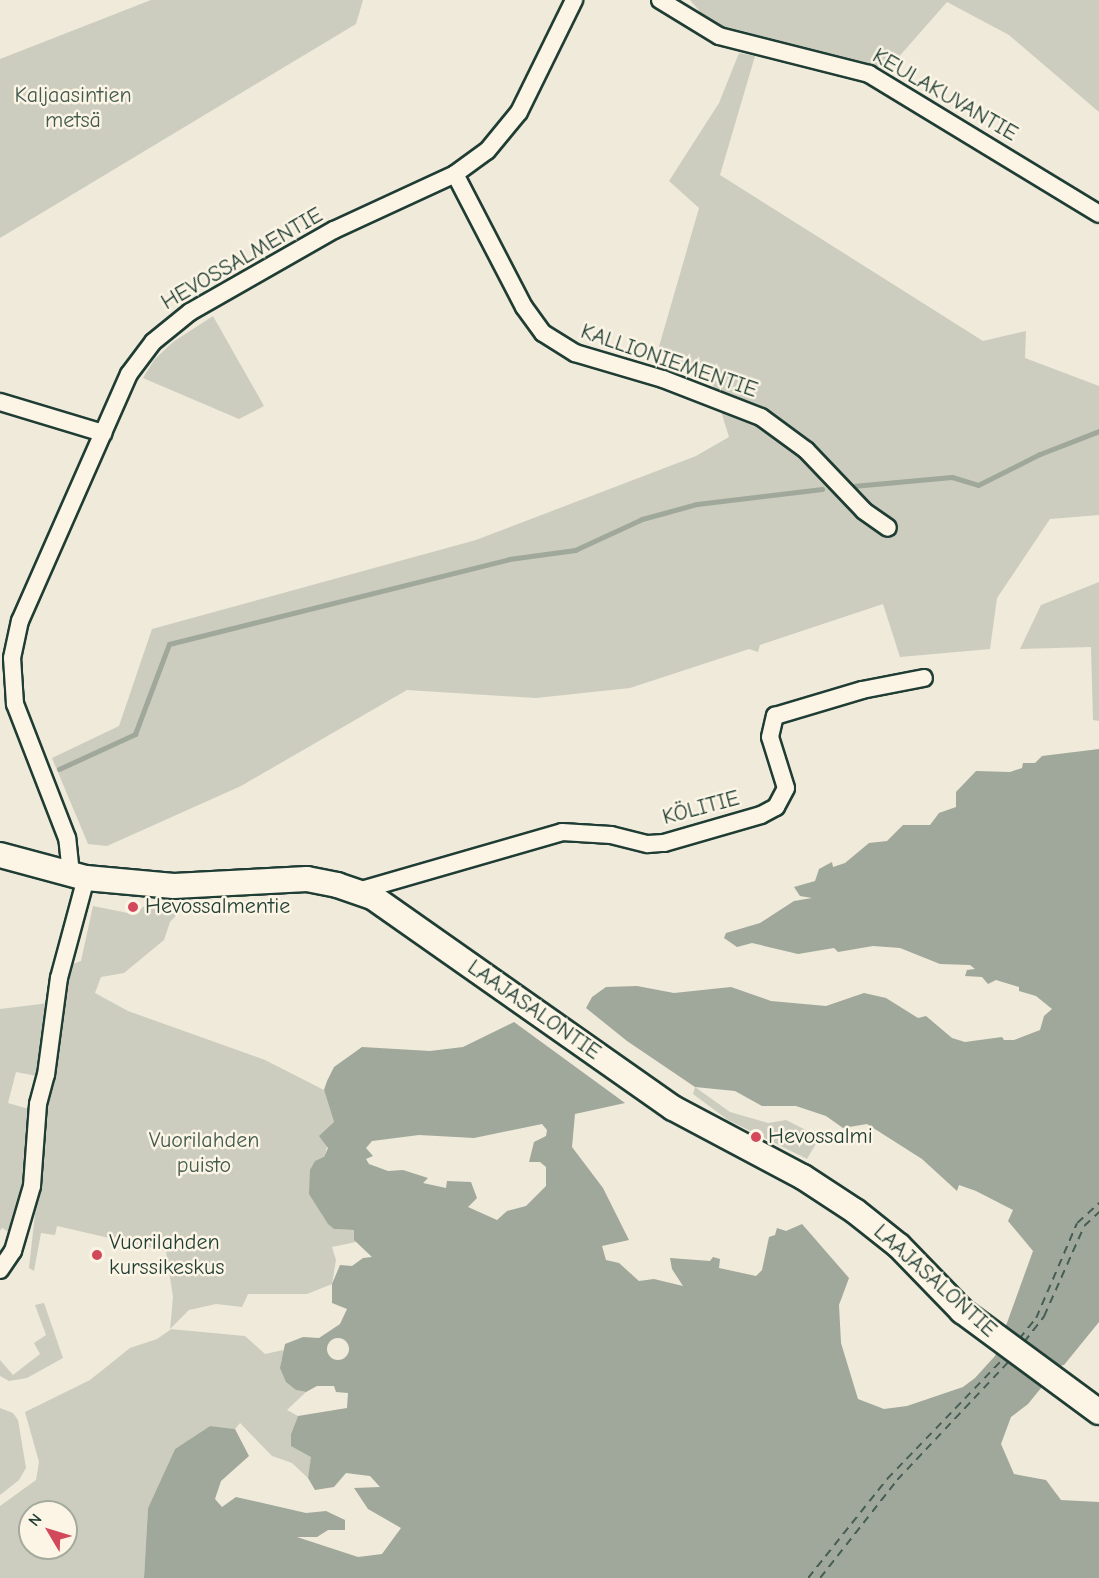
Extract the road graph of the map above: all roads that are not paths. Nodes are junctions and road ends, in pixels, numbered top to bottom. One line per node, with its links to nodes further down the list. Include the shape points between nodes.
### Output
1 (574, 0): 3 (street, HEVOSSALMENTIE, via 510,125 487,151)
2 (660, 0): 4 (street, KEULAKUVANTIE, via 719,36 870,74)
3 (455, 174): 6 (street, HEVOSSALMENTIE, via 303,247 177,321 137,361); 7 (street, KALLIONIEMENTIE, via 524,307 543,333 575,353 663,379 761,417 806,450 864,512)
4 (1099, 214)
5 (0, 402): 6 (street)
6 (103, 433): 10 (street, HEVOSSALMENTIE, via 20,621 12,658 15,704)
7 (888, 528)
8 (924, 678): 11 (street, KÖLITIE, via 862,690 775,716 770,736 786,788 776,807 761,815 664,843 562,832)
9 (0, 855): 10 (main road, LAAJASALONTIE)
10 (79, 876): 11 (main road, LAAJASALONTIE, via 174,886 307,879); 12 (street, via 38,1104 32,1186 13,1251)
11 (358, 891): 13 (main road, LAAJASALONTIE, via 397,912 673,1108 803,1177 855,1211 899,1246 962,1311)
12 (0, 1270)
13 (1097, 1410)

